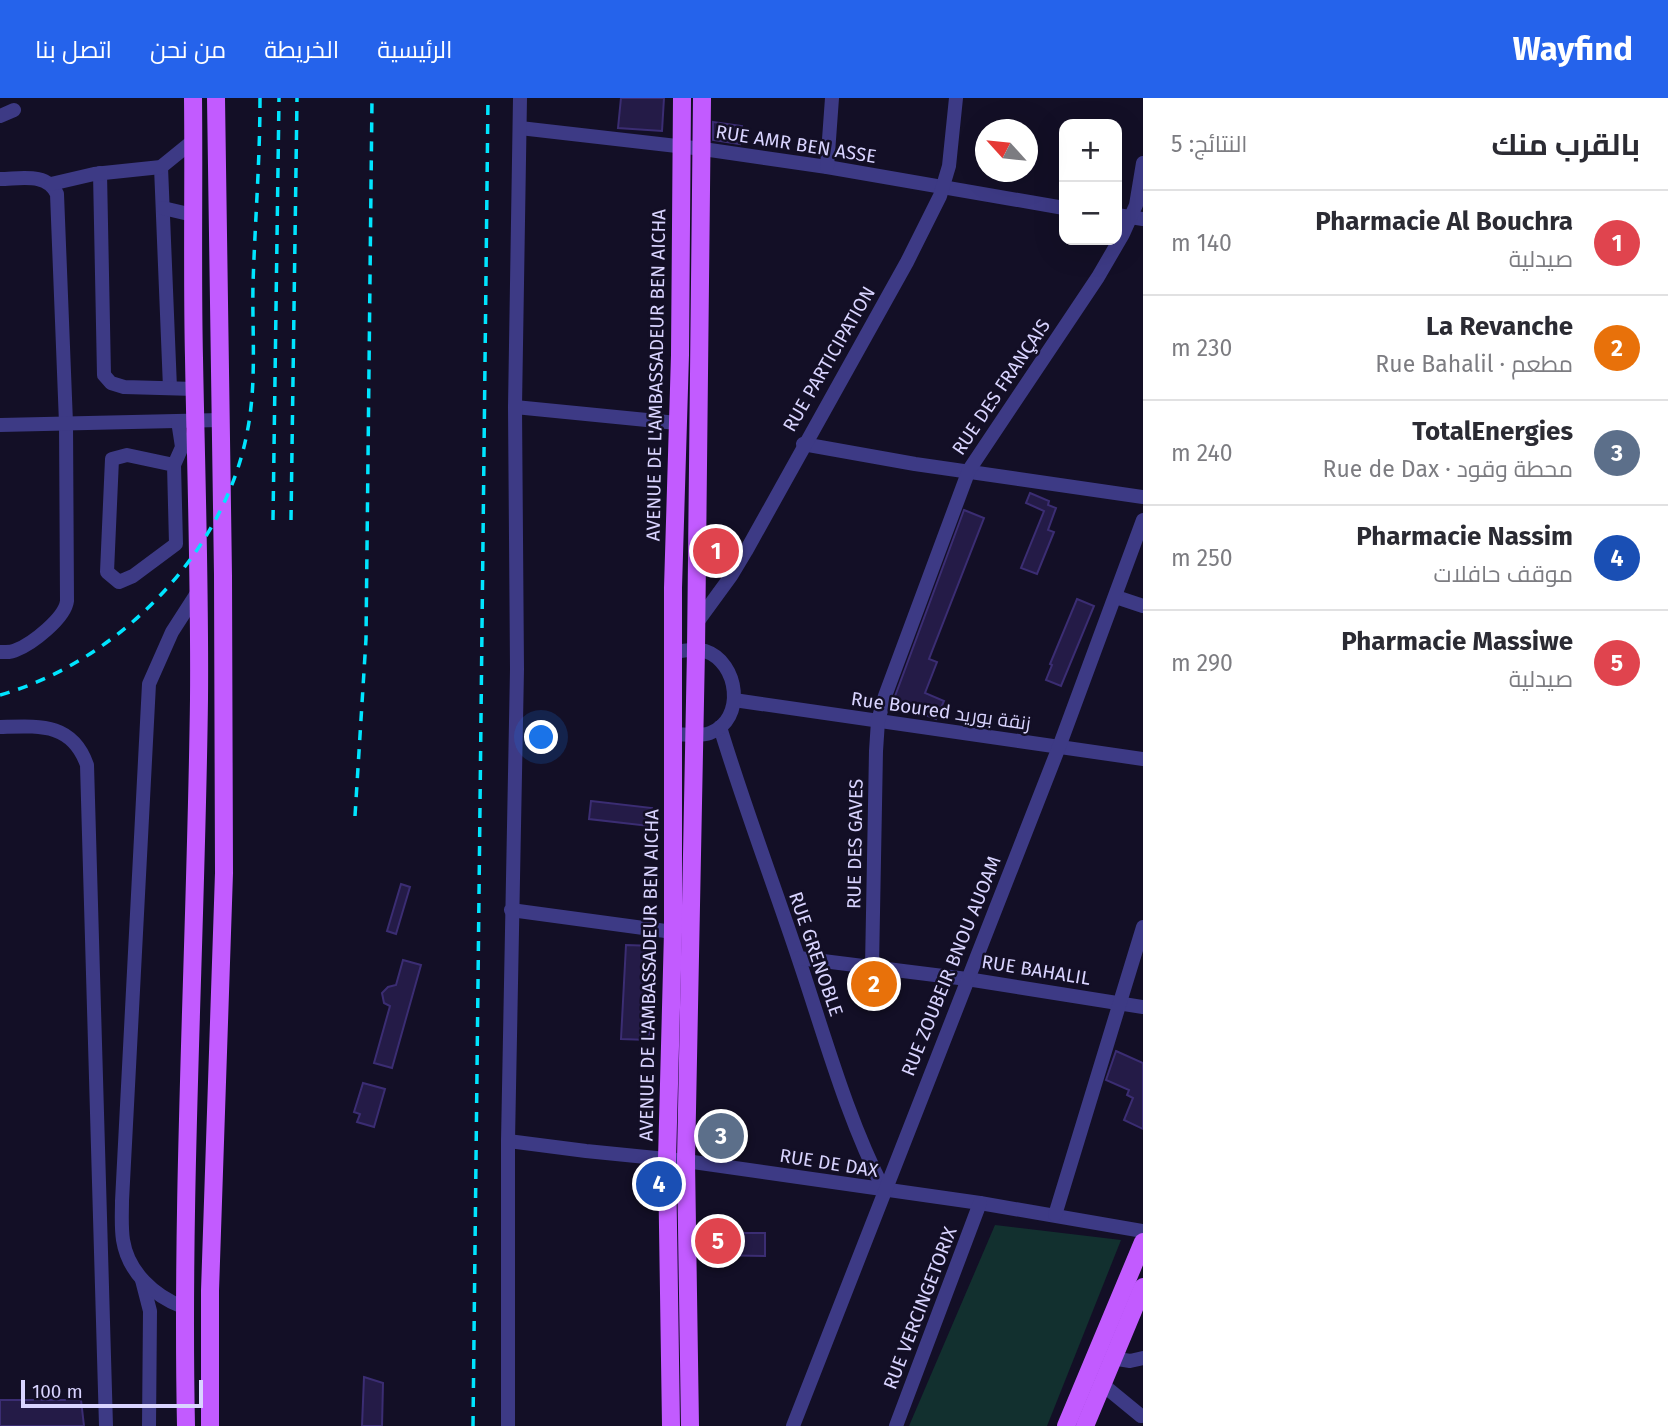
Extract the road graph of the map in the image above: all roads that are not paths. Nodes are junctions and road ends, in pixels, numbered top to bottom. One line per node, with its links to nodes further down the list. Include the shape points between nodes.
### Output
1 (193, 98): 10 (main road)
2 (215, 98): 9 (main road)
3 (520, 98): 8 (street)
4 (682, 98): 11 (main road, AVENUE DE L'AMBASSADEUR BEN AICHA)
5 (702, 98): 12 (main road)
6 (832, 98): 15 (street)
7 (956, 98): 19 (street, RUE PARTICIPATION)
8 (520, 128): 11 (street, RUE AMR BEN ASSE); 27 (street)
9 (216, 140): 10 (main road); 23 (main road)
10 (193, 141): 14 (street); 22 (main road)
11 (682, 148): 12 (street, RUE AMR BEN ASSE); 30 (main road, AVENUE DE L'AMBASSADEUR BEN AICHA)
12 (703, 149): 15 (street, RUE AMR BEN ASSE); 43 (main road)
13 (1143, 163): 24 (street, RUE DES FRANÇAIS)
14 (161, 167): 16 (street); 21 (street)
15 (827, 167): 19 (street, RUE AMR BEN ASSE)
16 (100, 173): 18 (street); 25 (street, via 104,375 124,387)
17 (0, 179): 18 (street, via 41,179)
18 (51, 184): 31 (street, via 57,194)
19 (944, 187): 20 (street, RUE AMR BEN ASSE); 33 (street, RUE PARTICIPATION)
20 (1059, 207)
21 (163, 208): 22 (street); 25 (street)
22 (193, 215): 23 (main road); 26 (main road)
23 (217, 215): 28 (main road)
24 (1130, 217): 35 (street, RUE DES FRANÇAIS, via 1098,276)
25 (170, 388): 26 (street)
26 (195, 389): 29 (main road)
27 (515, 407): 30 (street); 55 (street)
28 (220, 420): 29 (street); 38 (main road)
29 (187, 421): 31 (street); 34 (street); 39 (main road)
30 (677, 423): 45 (main road, AVENUE DE L'AMBASSADEUR BEN AICHA)
31 (66, 424): 32 (street); 46 (street, via 67,606 24,646)
32 (0, 425)
33 (803, 444): 35 (street); 43 (street, RUE PARTICIPATION, via 731,576)
34 (174, 465): 34 (street, via 176,544 119,582 107,572 112,459 127,456)
35 (969, 470): 36 (street); 48 (street, RUE DES FRANÇAIS)
36 (1143, 497)
37 (1143, 520): 41 (street, RUE ZOUBEIR BNOU AUOAM)
38 (222, 537): 39 (main road); 81 (main road, via 224,873 209,1291)
39 (198, 540): 40 (main road)
40 (199, 590): 71 (street, via 172,632 149,684 122,1201 122,1238); 73 (main road)
41 (1116, 597): 42 (street); 53 (street, RUE ZOUBEIR BNOU AUOAM)
42 (1143, 606)
43 (696, 624): 44 (main road)
44 (696, 650): 45 (street); 47 (street, via 715,657 727,670); 52 (main road)
45 (673, 652): 51 (main road, AVENUE DE L'AMBASSADEUR BEN AICHA)
46 (0, 653)
47 (734, 700): 48 (street, Rue Boured زنقة بوريد); 50 (street)
48 (878, 721): 53 (street, Rue Boured زنقة بوريد); 59 (street, RUE DES GAVES)
49 (0, 727): 78 (street, via 44,726 56,731 75,742 87,765)
50 (720, 727): 52 (street); 58 (street, RUE GRENOBLE)
51 (672, 734): 52 (street); 57 (main road, AVENUE DE L'AMBASSADEUR BEN AICHA)
52 (694, 734): 65 (main road)
53 (1059, 747): 54 (street, Rue Boured زنقة بوريد); 60 (street, RUE ZOUBEIR BNOU AUOAM)
54 (1143, 759)
55 (511, 910): 57 (street); 63 (street)
56 (1143, 927): 61 (street)
57 (673, 932): 64 (main road, AVENUE DE L'AMBASSADEUR BEN AICHA)
58 (799, 958): 59 (street, RUE BAHALIL); 66 (street, RUE GRENOBLE, via 864,1148)
59 (872, 967): 60 (street, RUE BAHALIL)
60 (967, 979): 61 (street, RUE BAHALIL); 66 (street, RUE ZOUBEIR BNOU AUOAM)
61 (1119, 1003): 62 (street, RUE BAHALIL); 68 (street)
62 (1143, 1007)
63 (508, 1141): 64 (street, RUE DE DAX); 82 (street)
64 (667, 1160): 65 (street, RUE DE DAX); 83 (main road, AVENUE DE L'AMBASSADEUR BEN AICHA)
65 (686, 1161): 66 (street, RUE DE DAX); 84 (main road)
66 (884, 1191): 67 (street, RUE DE DAX); 85 (street, RUE ZOUBEIR BNOU AUOAM)
67 (980, 1203): 68 (street, RUE DE DAX); 86 (street, RUE VERCINGETORIX)
68 (1055, 1215): 69 (street, RUE DE DAX)
69 (1143, 1231)
70 (1143, 1242): 74 (main road)
71 (142, 1279): 73 (street, via 165,1299); 79 (street, via 150,1322)
72 (1141, 1296): 74 (main road)
73 (183, 1307): 80 (main road)
74 (1105, 1355): 75 (street); 76 (main road); 87 (main road)
75 (1141, 1360)
76 (1102, 1384): 77 (street); 88 (main road)
77 (1138, 1419)
78 (106, 1426)
79 (149, 1426)
80 (186, 1426)
81 (210, 1426)
82 (509, 1426)
83 (671, 1426)
84 (690, 1426)
85 (793, 1426)
86 (895, 1426)
87 (1066, 1426)
88 (1085, 1426)

